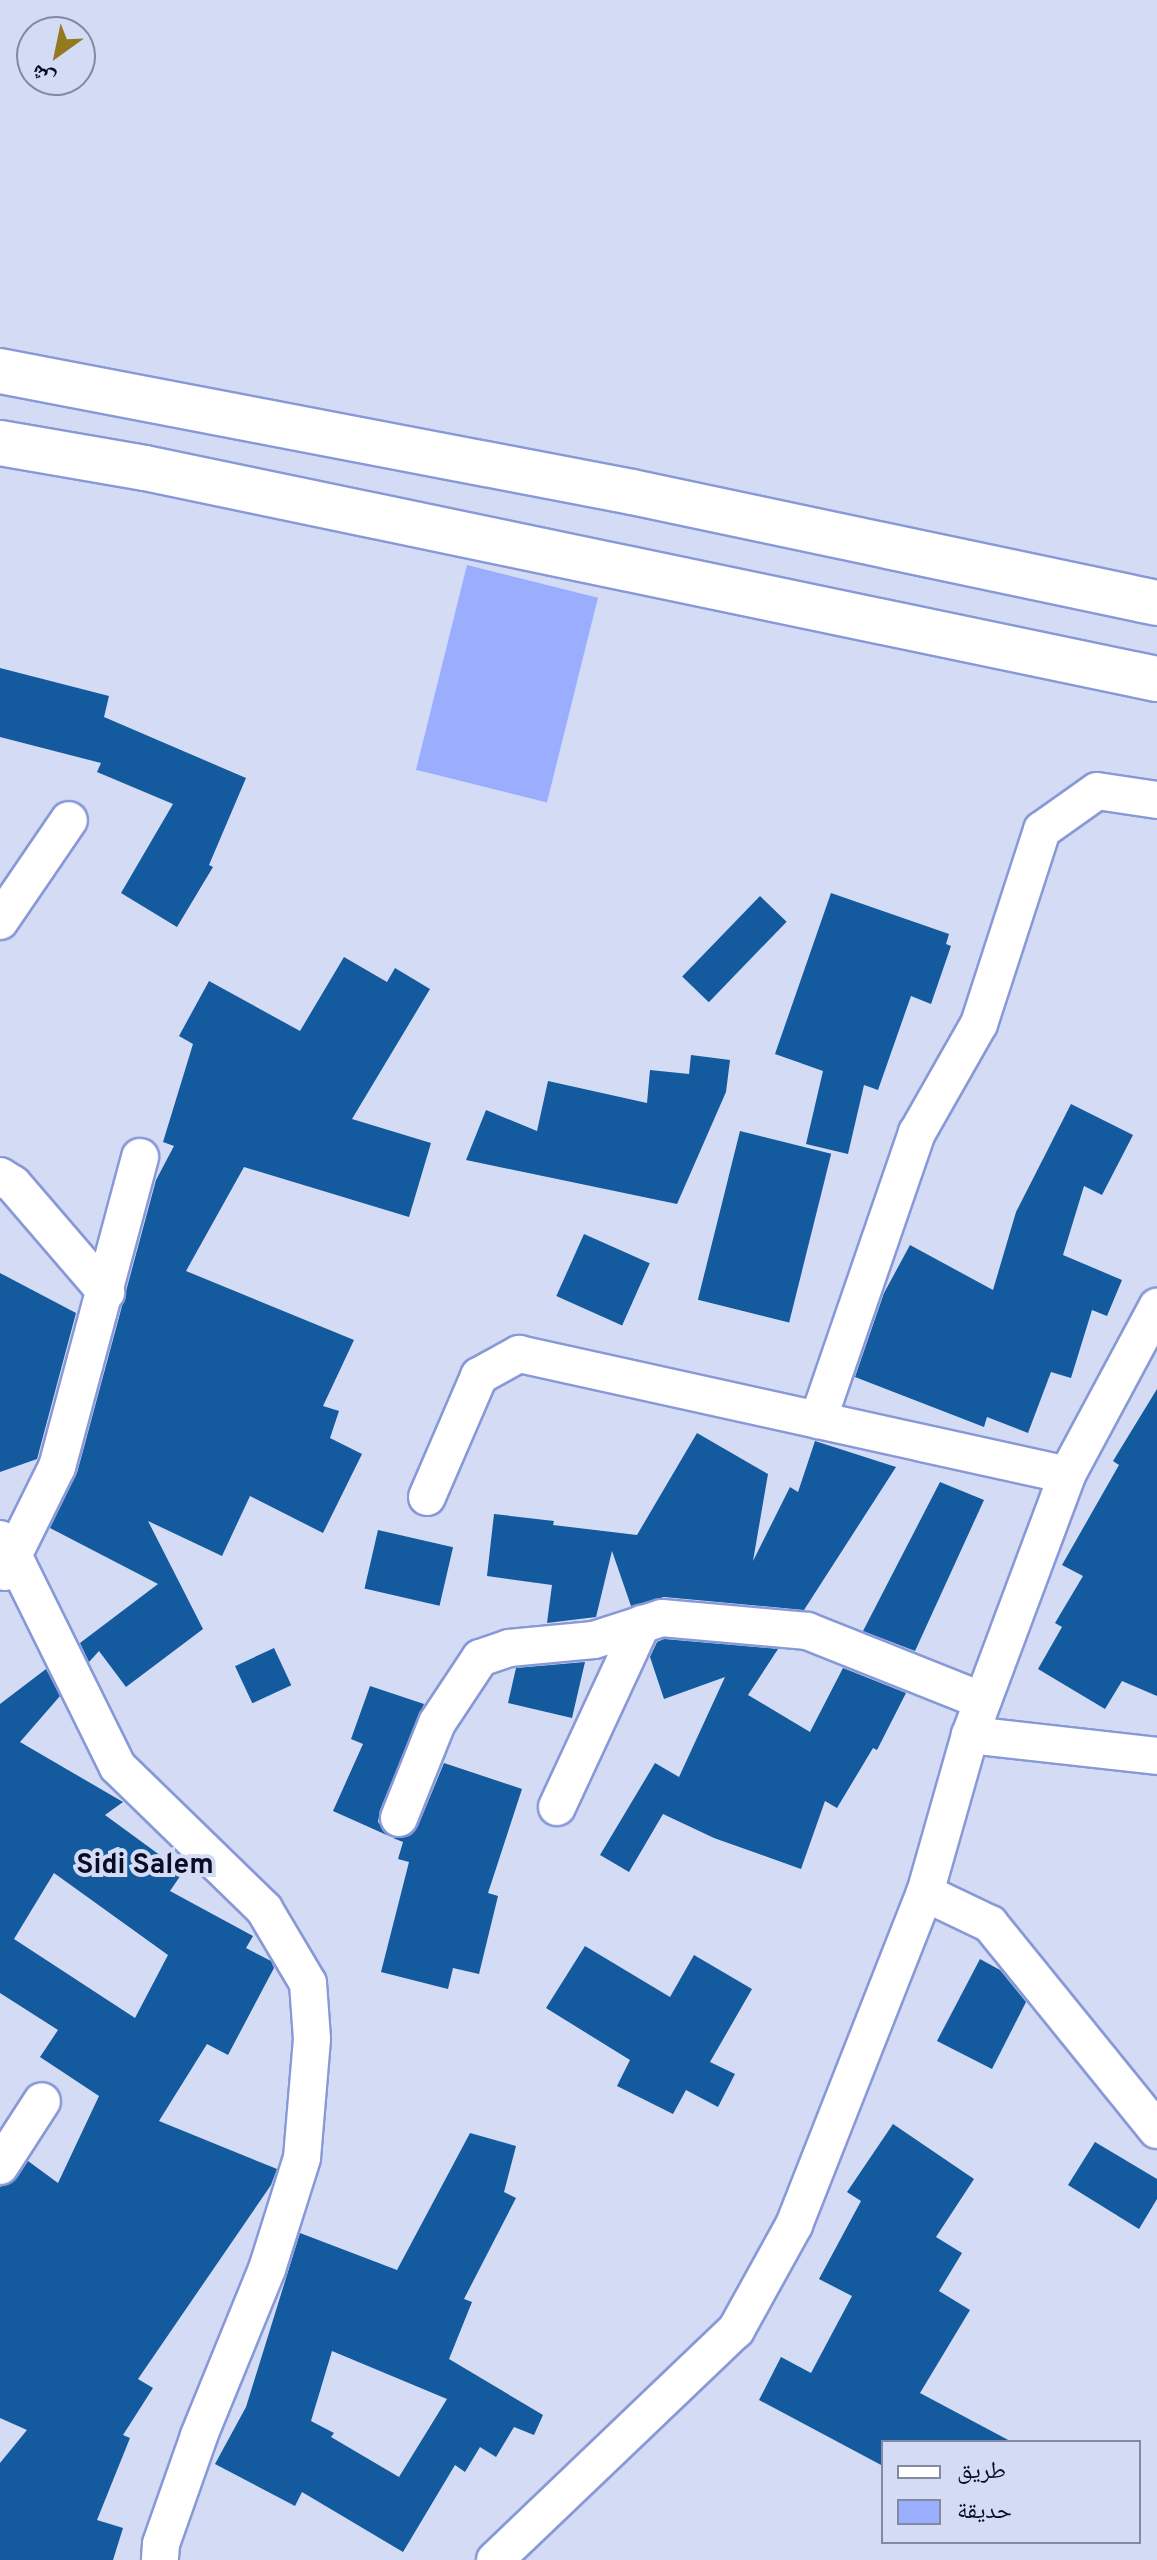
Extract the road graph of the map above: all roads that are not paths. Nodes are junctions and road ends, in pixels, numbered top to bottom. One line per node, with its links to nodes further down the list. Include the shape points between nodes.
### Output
1 (0, 371): 3 (highway, via 632,492)
2 (0, 443): 4 (highway, via 145,468)
3 (1157, 603)
4 (1157, 679)
5 (1157, 800): 12 (street, via 1097,791 1042,830 979,1024 917,1133)
6 (69, 820): 7 (street)
7 (0, 921)
8 (140, 1157): 10 (street)
9 (0, 1176): 10 (street, via 13,1184)
10 (106, 1292): 15 (street, via 57,1467)
11 (1157, 1307): 13 (street)
12 (818, 1420): 13 (street); 14 (street, via 519,1354 479,1376)
13 (1067, 1475): 17 (street)
14 (427, 1497)
15 (5, 1559): 26 (street, via 118,1767 264,1909 308,1983 312,2039 302,2158 267,2269 199,2436)
16 (642, 1624): 17 (street, via 662,1618 807,1631); 20 (street); 21 (street, via 594,1640 509,1648 480,1658 437,1723)
17 (983, 1701): 18 (street)
18 (970, 1735): 19 (street); 22 (street)
19 (1157, 1756)
20 (557, 1807)
21 (399, 1818)
22 (925, 1893): 24 (street, via 990,1924); 27 (street, via 794,2225 736,2330)
23 (42, 2101): 25 (street)
24 (1157, 2130)
25 (0, 2166)
26 (160, 2560)
27 (495, 2560)

